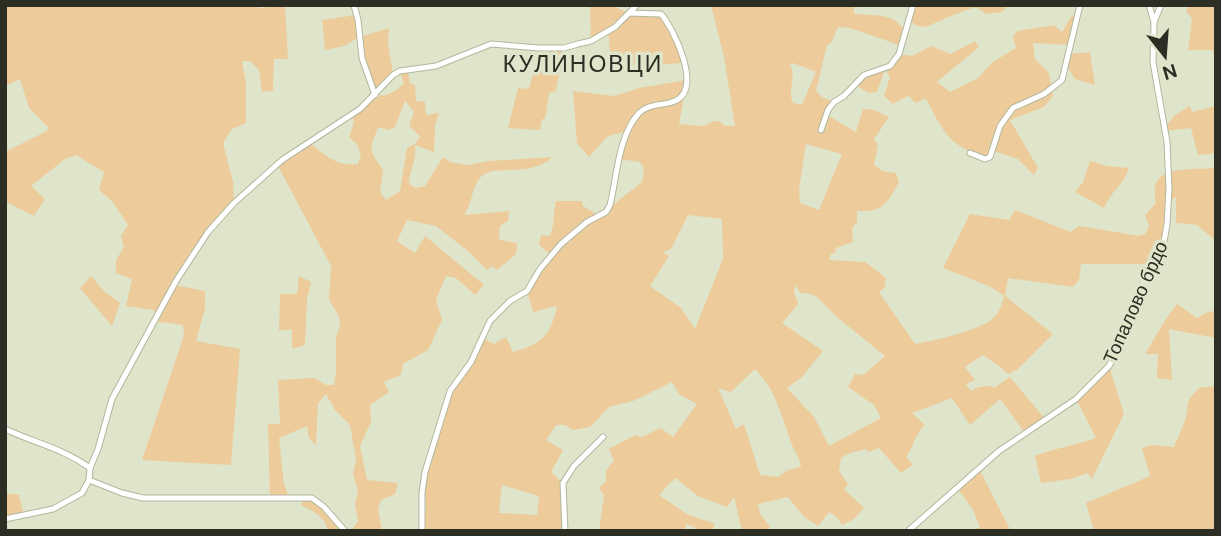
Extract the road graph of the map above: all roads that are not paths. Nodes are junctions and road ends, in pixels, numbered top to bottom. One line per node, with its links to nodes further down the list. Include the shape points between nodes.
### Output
1 (354, 5): 9 (street, via 362,58)
2 (637, 5): 7 (street)
3 (914, 5): 10 (street, via 894,61 864,75 834,102)
4 (1080, 5): 11 (street, via 1062,80 1013,108 1000,126 990,157)
5 (1150, 7): 6 (street); 8 (street, Топалово брдо)
6 (1160, 8): 8 (street, Топалово брдо)
7 (629, 13): 9 (street, via 591,41 564,48 491,44 436,66 400,71); 18 (street, via 661,14 667,21 683,58 686,87 674,101 639,113 622,149 606,212 561,244 527,290 510,301 484,331 471,362 450,391 429,454)
8 (1154, 22): 20 (street, Топалово брдо, via 1153,62 1167,142 1167,223 1164,242 1138,293 1114,357 1076,399 999,451)
9 (375, 95): 14 (street, via 282,160 208,232 112,399)
10 (821, 131)
11 (970, 153)
12 (5, 429): 14 (street, via 49,444)
13 (603, 438): 19 (street, via 574,466 564,483)
14 (90, 468): 15 (street)
15 (89, 480): 16 (street, via 82,493 53,509); 17 (street, via 143,498 312,498)
16 (5, 519)
17 (345, 531)
18 (422, 531)
19 (565, 531)
20 (908, 531)

